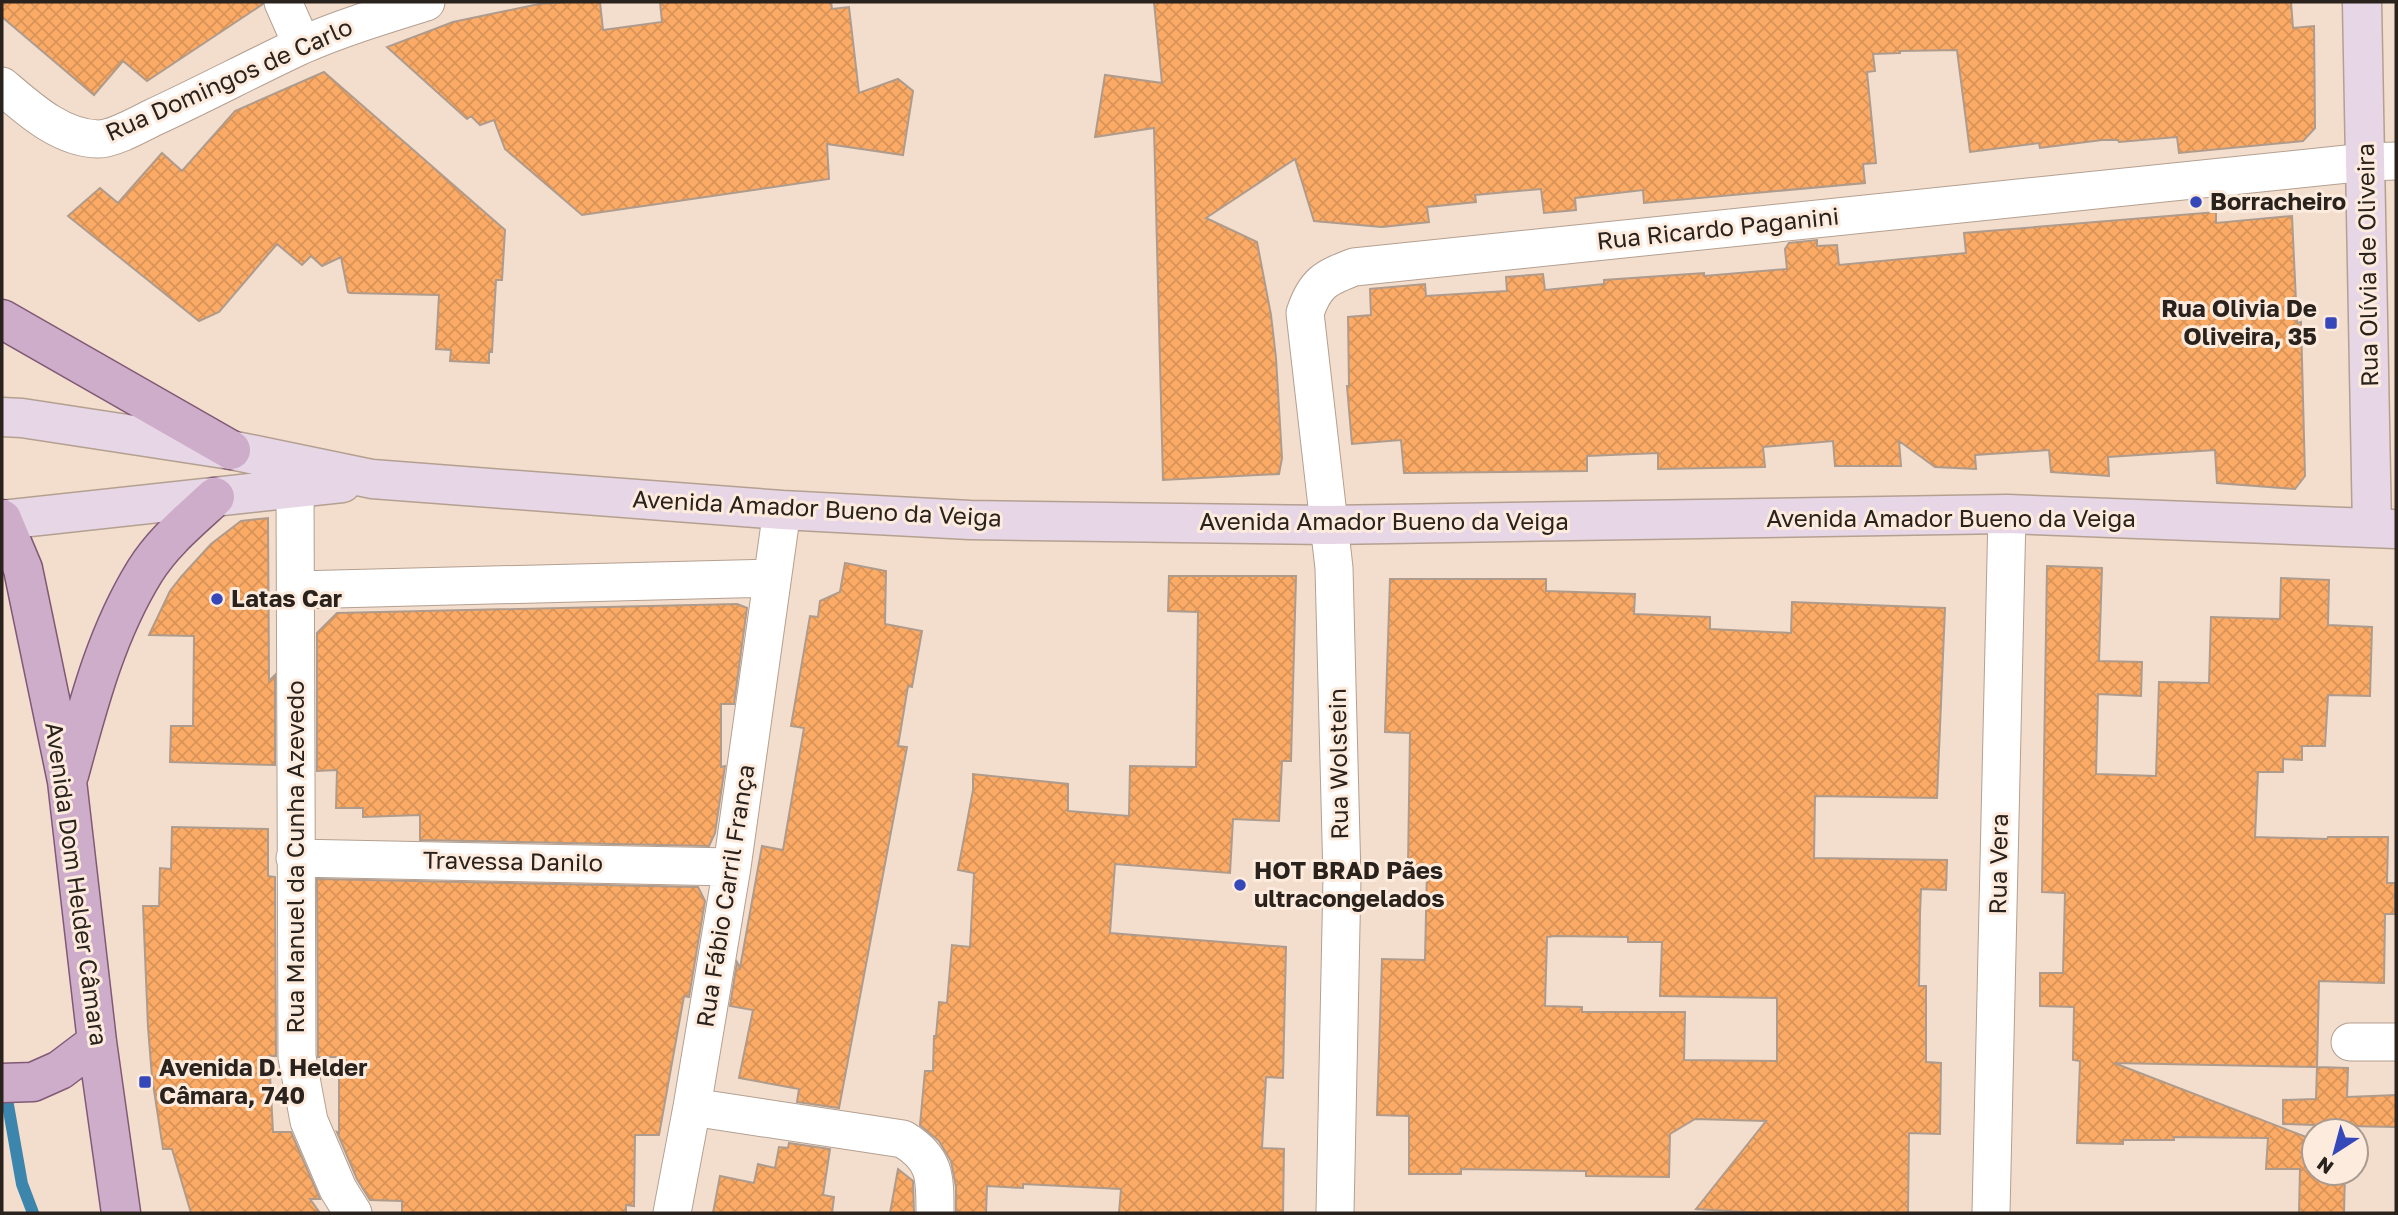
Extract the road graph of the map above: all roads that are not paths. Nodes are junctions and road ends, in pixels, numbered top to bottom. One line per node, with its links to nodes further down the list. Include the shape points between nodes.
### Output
1 (283, 2): 4 (street)
2 (426, 2): 4 (street, Rua Domingos de Carlo)
3 (2362, 2): 6 (main road, Rua Olívia de Oliveira)
4 (302, 45): 5 (street, Rua Domingos de Carlo, via 188,102 100,139 68,133)
5 (2, 86)
6 (2381, 162): 16 (street, Rua Ricardo Paganini, via 1354,267 1328,277 1311,293 1305,313); 17 (main road, Rua Olívia de Oliveira)
7 (2, 319): 9 (main road)
8 (2, 417): 9 (main road, Avenida Amador Bueno da Veiga)
9 (231, 450): 10 (main road, Avenida Amador Bueno da Veiga)
10 (372, 479): 11 (main road, Avenida Amador Bueno da Veiga); 13 (main road, Avenida Amador Bueno da Veiga)
11 (295, 489): 12 (main road, Avenida Amador Bueno da Veiga); 19 (street, Rua Manuel da Cunha Azevedo)
12 (215, 497): 15 (main road, Avenida Amador Bueno da Veiga); 20 (main road, via 172,536 139,582 94,681)
13 (782, 510): 16 (main road, Avenida Amador Bueno da Veiga, via 970,520); 18 (street, Rua Fábio Carril França)
14 (2007, 514): 16 (main road, Avenida Amador Bueno da Veiga); 17 (main road, Avenida Amador Bueno da Veiga); 33 (street, Rua Vera)
15 (2, 520): 20 (main road, Avenida Dom Helder Câmara, via 23,569)
16 (1328, 525): 32 (street, Rua Wolstein, via 1334,568 1342,878)
17 (2384, 529)
18 (772, 578): 19 (street); 22 (street, Rua Fábio Carril França)
19 (296, 590): 21 (street, Rua Manuel da Cunha Azevedo)
20 (67, 781): 23 (main road, Avenida Dom Helder Câmara)
21 (295, 858): 22 (street, Travessa Danilo); 29 (street, Rua Manuel da Cunha Azevedo, via 297,1057 309,1121)
22 (732, 867): 27 (street, Rua Fábio Carril França)
23 (97, 1042): 26 (main road, via 60,1070 33,1082); 28 (main road, Avenida Dom Helder Câmara)
24 (2350, 1042): 25 (street)
25 (2396, 1042)
26 (2, 1083)
27 (692, 1107): 30 (street, Rua Fábio Carril França); 31 (street, via 903,1139 926,1157 935,1183)
28 (121, 1213)
29 (353, 1213)
30 (671, 1213)
31 (934, 1213)
32 (1335, 1213)
33 (1992, 1213)

